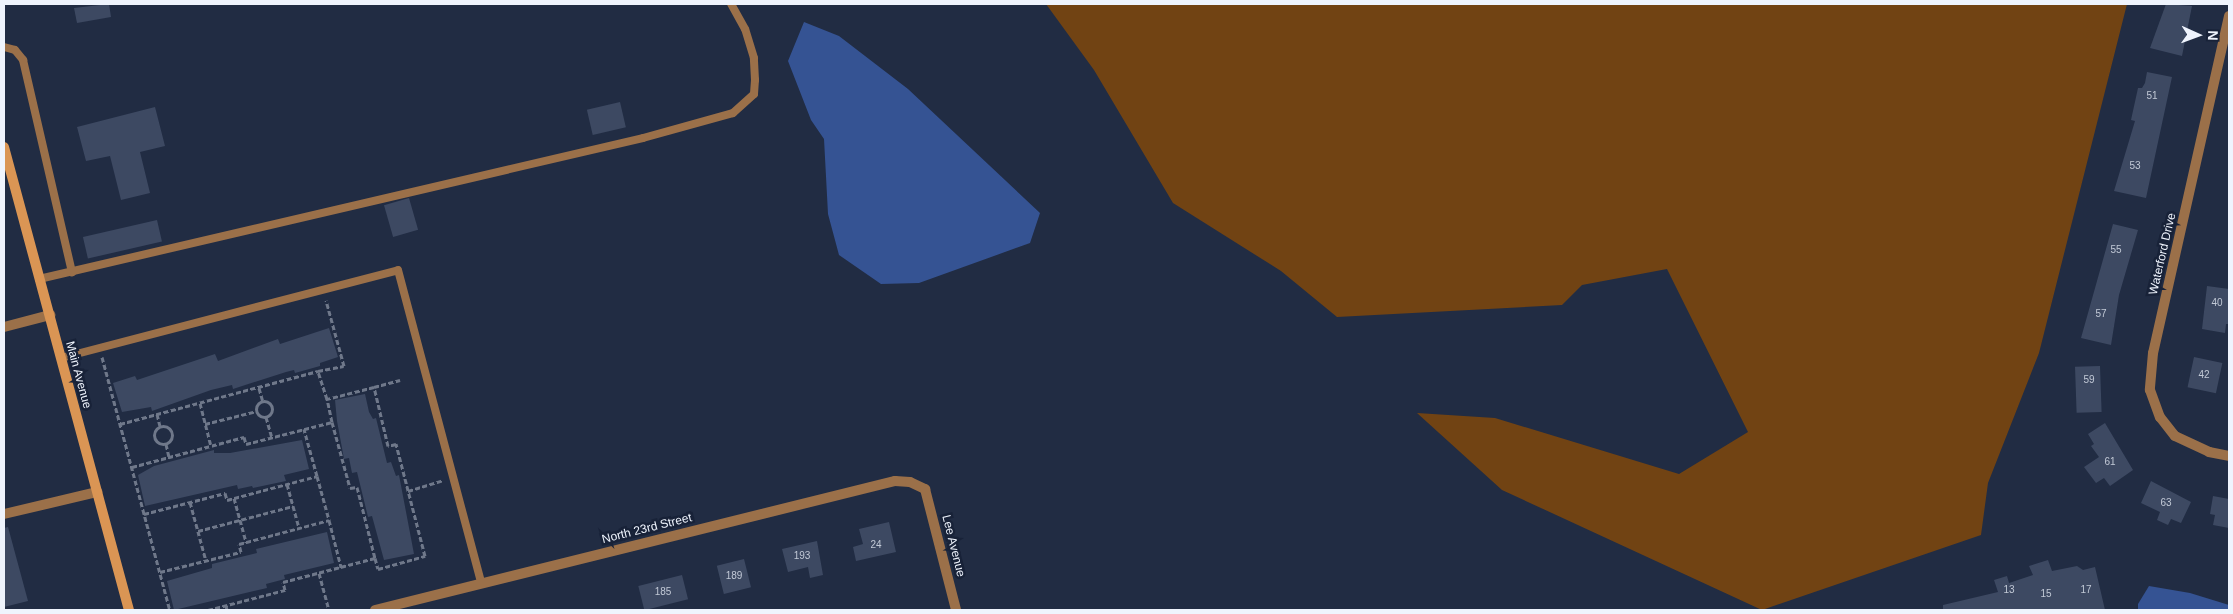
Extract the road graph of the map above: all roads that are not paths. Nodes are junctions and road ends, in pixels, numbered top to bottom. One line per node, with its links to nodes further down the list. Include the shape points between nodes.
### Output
1 (731, 4): 5 (lane, via 745,29 754,58 756,80 754,94 733,113 643,138)
2 (2229, 16): 10 (street, Waterford Drive, via 2153,354 2150,390 2160,417 2175,436 2209,452)
3 (4, 47): 5 (lane, via 15,50 24,60)
4 (4, 147): 6 (street, Main Avenue)
5 (72, 272): 6 (lane)
6 (39, 279): 7 (street, Main Avenue)
7 (50, 315): 8 (street); 9 (street, Main Avenue)
8 (4, 327)
9 (60, 358): 12 (street, Main Avenue); 14 (lane, via 398,270)
10 (2229, 456)
11 (925, 489): 14 (street, North 23rd Street, via 910,482 880,482); 17 (street, Lee Avenue)
12 (97, 492): 13 (street); 15 (street, Main Avenue)
13 (4, 514)
14 (481, 582): 16 (street, North 23rd Street)
15 (129, 610)
16 (374, 610)
17 (956, 610)

